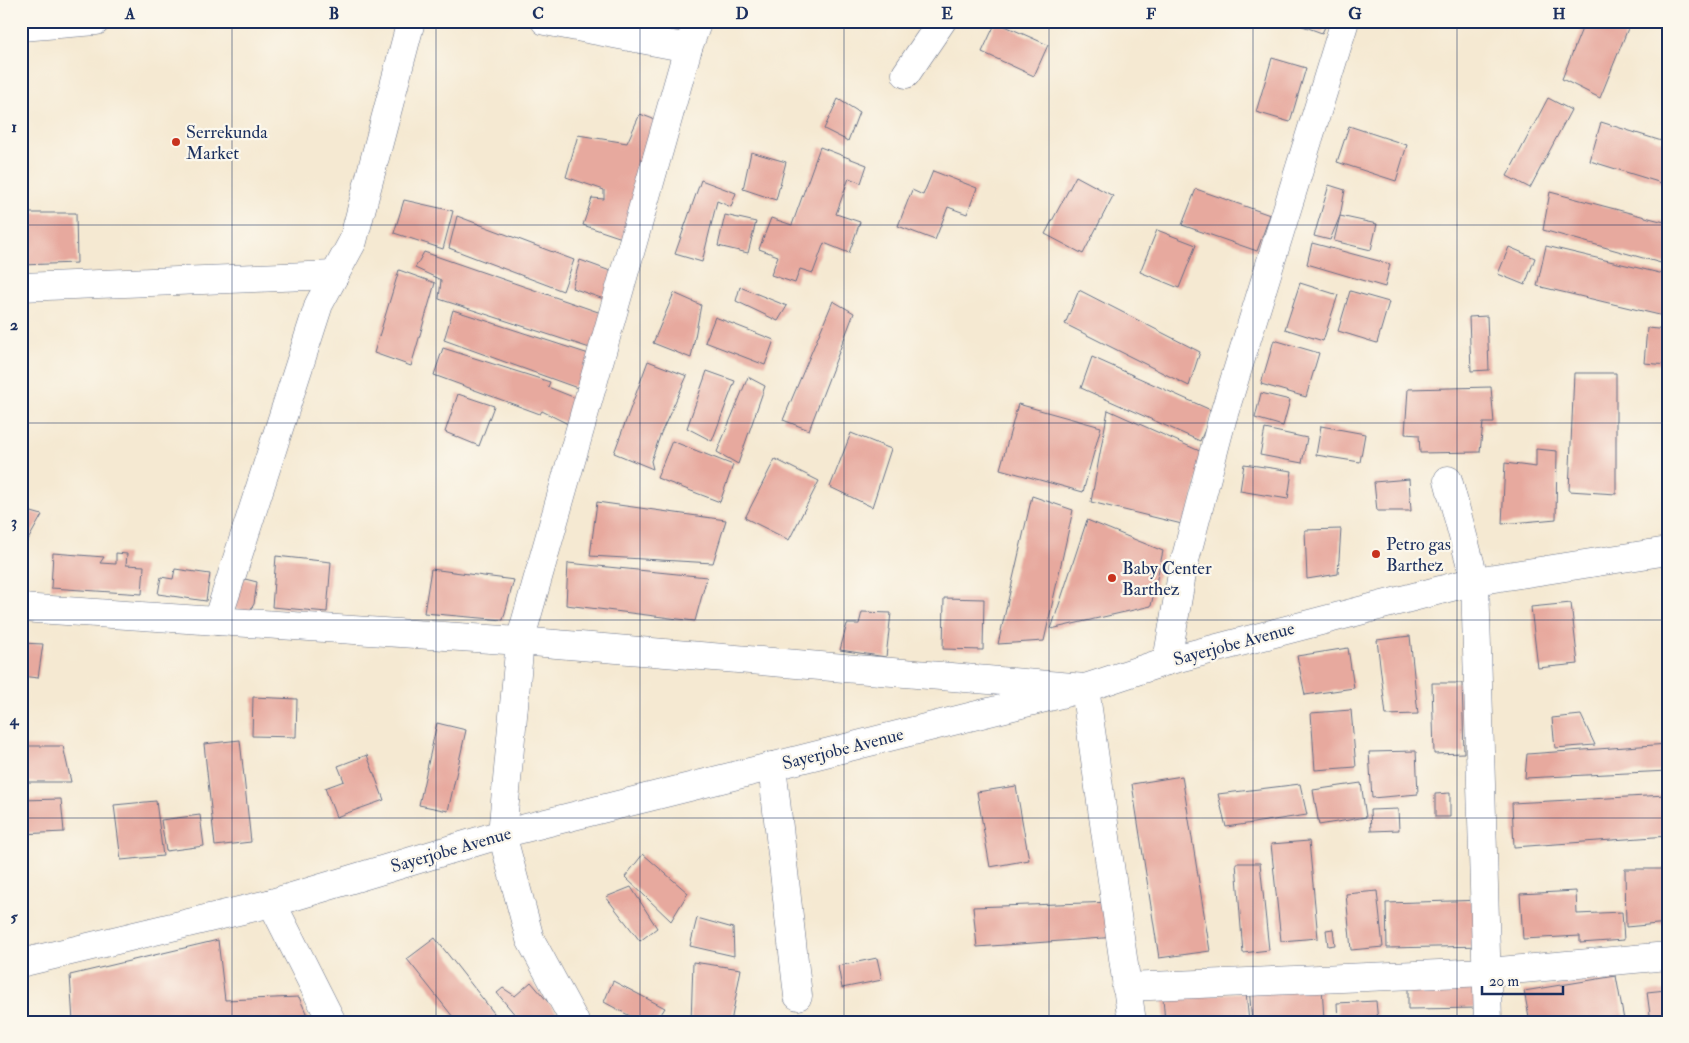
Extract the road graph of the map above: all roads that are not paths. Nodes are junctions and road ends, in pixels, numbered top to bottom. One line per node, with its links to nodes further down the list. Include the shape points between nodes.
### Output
1 (96, 21): 7 (street)
2 (411, 21): 10 (street, via 353,241)
3 (545, 21): 8 (street)
4 (698, 21): 8 (street)
5 (942, 21): 9 (street)
6 (1345, 21): 18 (street, via 1222,420 1183,568)
7 (21, 27)
8 (688, 48): 17 (street)
9 (906, 74)
10 (335, 275): 11 (street); 16 (street, via 319,304)
11 (21, 287)
12 (1448, 480): 14 (street)
13 (1668, 551): 14 (street, Sayerjobe Avenue)
14 (1475, 581): 18 (street, Sayerjobe Avenue); 25 (street)
15 (21, 608): 16 (street)
16 (217, 621): 17 (street)
17 (520, 641): 19 (street); 21 (street)
18 (1167, 662): 19 (street, Sayerjobe Avenue)
19 (1085, 688): 20 (street, Sayerjobe Avenue); 26 (street)
20 (772, 766): 21 (street, Sayerjobe Avenue); 27 (street)
21 (502, 834): 22 (street, Sayerjobe Avenue); 29 (street, via 530,939)
22 (272, 903): 24 (street, Sayerjobe Avenue); 28 (street)
23 (1668, 956): 25 (street)
24 (21, 963)
25 (1488, 972): 26 (street); 31 (street)
26 (1126, 987): 30 (street)
27 (798, 996)
28 (332, 1022)
29 (576, 1022)
30 (1132, 1022)
31 (1488, 1022)

